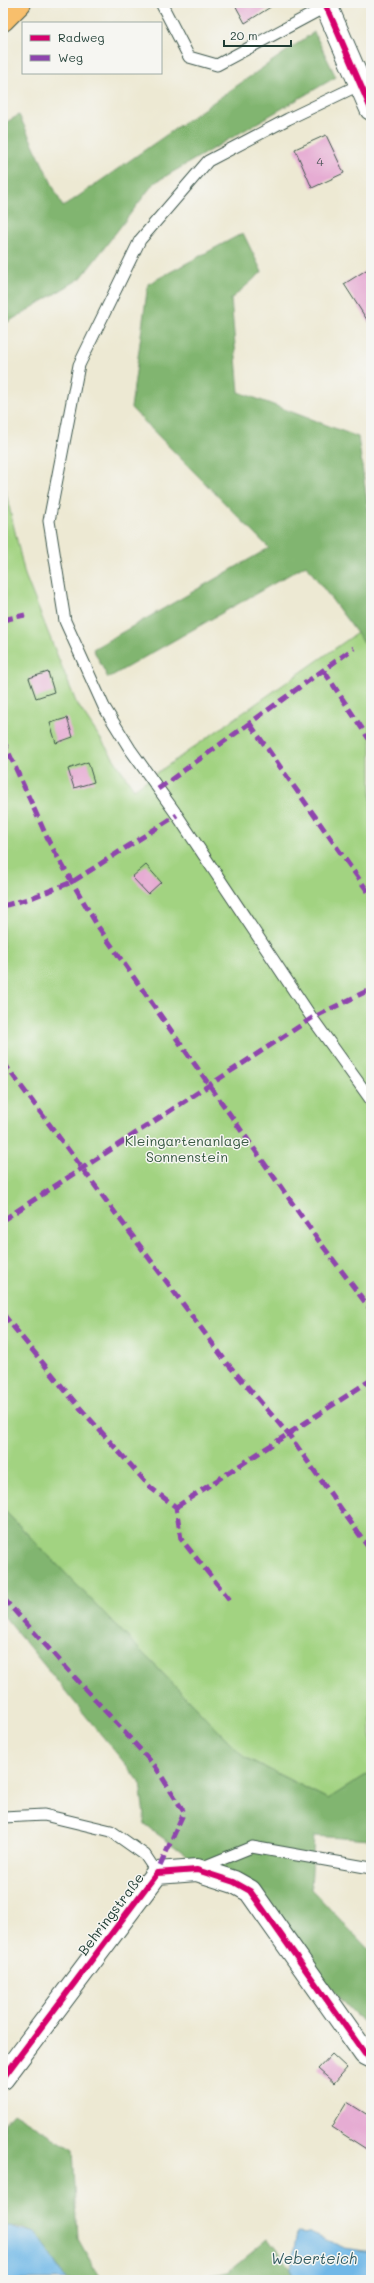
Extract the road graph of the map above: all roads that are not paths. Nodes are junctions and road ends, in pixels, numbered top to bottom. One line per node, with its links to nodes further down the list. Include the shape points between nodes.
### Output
1 (20, 3): 4 (main road)
2 (161, 3): 3 (lane, via 189,57 217,65)
3 (326, 5): 5 (street)
4 (3, 20)
5 (359, 85): 6 (street); 7 (lane, via 208,161 140,240 79,365 49,521 65,621 104,707 312,1018)
6 (371, 109)
7 (371, 1100)
8 (3, 1817): 11 (lane, via 44,1815 111,1831 145,1855)
9 (371, 1868): 10 (lane, via 252,1847)
10 (197, 1870): 11 (street, Behringstraße); 12 (street, Behringstraße, via 234,1882 250,1891 365,2054)
11 (157, 1873): 13 (street, Behringstraße)
12 (371, 2057)
13 (3, 2078)

